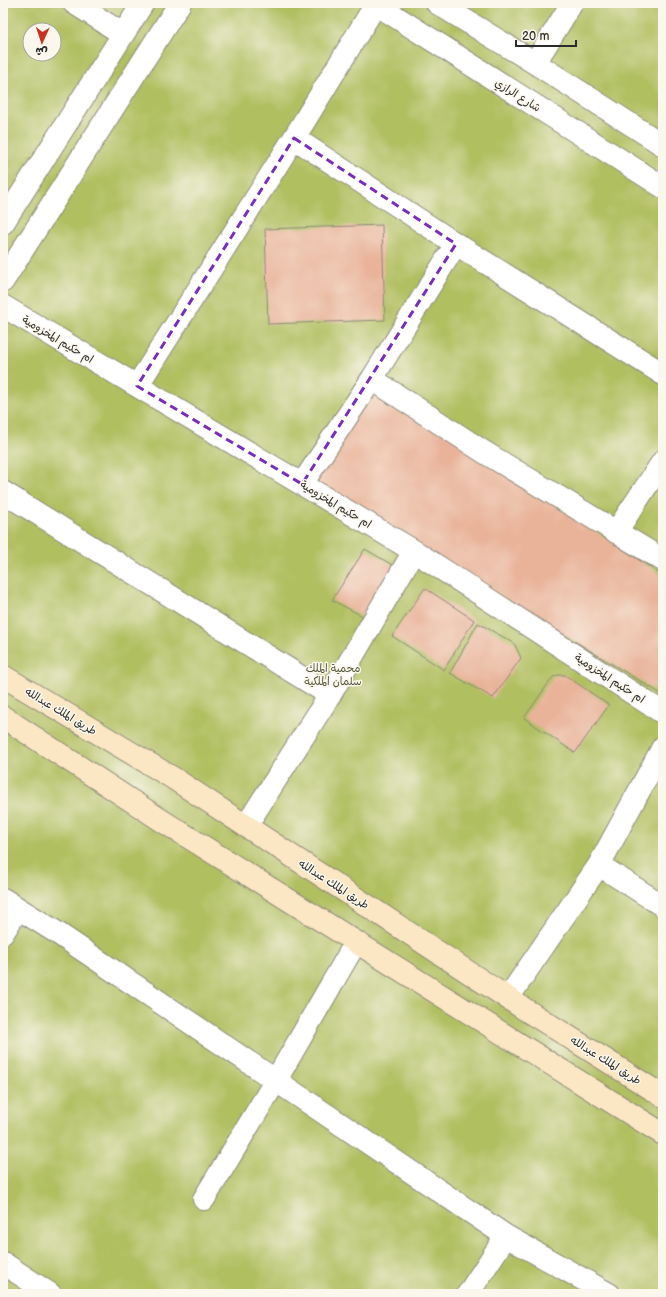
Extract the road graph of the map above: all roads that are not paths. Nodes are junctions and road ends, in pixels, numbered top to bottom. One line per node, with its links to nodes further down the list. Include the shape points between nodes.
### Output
1 (74, 3): 7 (street)
2 (143, 3): 7 (street)
3 (180, 3): 14 (street)
4 (437, 3): 8 (street)
5 (572, 3): 8 (street)
6 (375, 4): 9 (street); 11 (street, شارع الرازي)
7 (123, 34): 12 (street)
8 (535, 63): 10 (street)
9 (294, 138): 13 (street); 18 (street)
10 (663, 145)
11 (663, 187)
12 (3, 223)
13 (456, 244): 16 (street); 17 (street)
14 (3, 281)
15 (3, 306): 18 (street, ام حكيم المخزومية)
16 (663, 374)
17 (372, 379): 20 (street); 22 (street, via 484,452)
18 (137, 386): 20 (street, ام حكيم المخزومية)
19 (663, 461): 22 (street)
20 (302, 484): 23 (street, ام حكيم المخزومية)
21 (3, 492): 26 (street)
22 (616, 532): 24 (street)
23 (414, 551): 26 (street); 27 (street, ام حكيم المخزومية)
24 (663, 560)
25 (3, 676): 30 (main road, طريق الملك عبدالله, via 173,778)
26 (330, 695): 30 (street)
27 (663, 713)
28 (3, 717): 35 (main road, via 164,822)
29 (663, 747): 31 (street)
30 (246, 826): 36 (main road, طريق الملك عبدالله)
31 (599, 865): 33 (street); 36 (street)
32 (11, 904): 34 (street); 37 (street, via 63,936)
33 (663, 906)
34 (3, 934)
35 (356, 942): 37 (street); 39 (main road)
36 (508, 998): 38 (main road, طريق الملك عبدالله)
37 (276, 1080): 40 (street); 41 (street)
38 (663, 1096)
39 (663, 1134)
40 (204, 1200)
41 (506, 1236): 44 (street); 45 (street)
42 (3, 1264): 43 (street)
43 (50, 1294)
44 (468, 1294)
45 (609, 1294)

